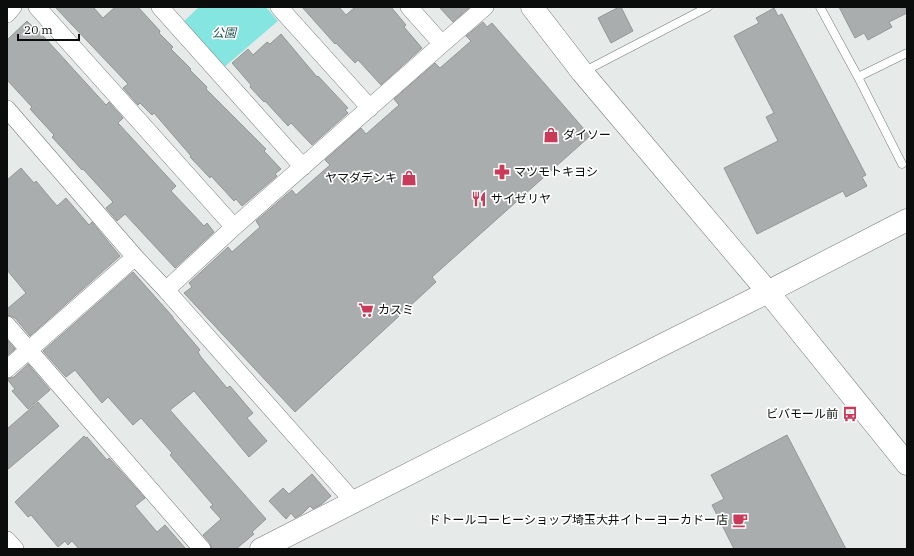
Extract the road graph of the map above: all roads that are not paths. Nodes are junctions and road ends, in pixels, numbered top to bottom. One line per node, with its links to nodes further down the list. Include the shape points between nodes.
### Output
1 (13, 7): 10 (street)
2 (37, 7): 20 (street)
3 (160, 7): 18 (street)
4 (279, 7): 15 (street)
5 (409, 7): 11 (street)
6 (485, 7): 11 (street)
7 (532, 7): 13 (street)
8 (708, 7): 13 (lane)
9 (820, 7): 14 (lane)
10 (7, 14)
11 (442, 44): 15 (street)
12 (907, 53): 14 (lane)
13 (582, 72): 23 (street)
14 (858, 77): 17 (lane)
15 (370, 108): 18 (street)
16 (7, 109): 21 (street)
17 (902, 164)
18 (303, 167): 20 (street)
19 (907, 220): 23 (street)
20 (234, 227): 22 (street)
21 (135, 258): 22 (street); 25 (street)
22 (166, 290): 28 (street)
23 (768, 292): 27 (street); 28 (street)
24 (7, 325): 25 (street)
25 (29, 351): 26 (street); 31 (street)
26 (7, 369)
27 (907, 464)
28 (353, 501): 32 (street)
29 (7, 540): 30 (street)
30 (15, 549)
31 (202, 549)
32 (261, 549)

